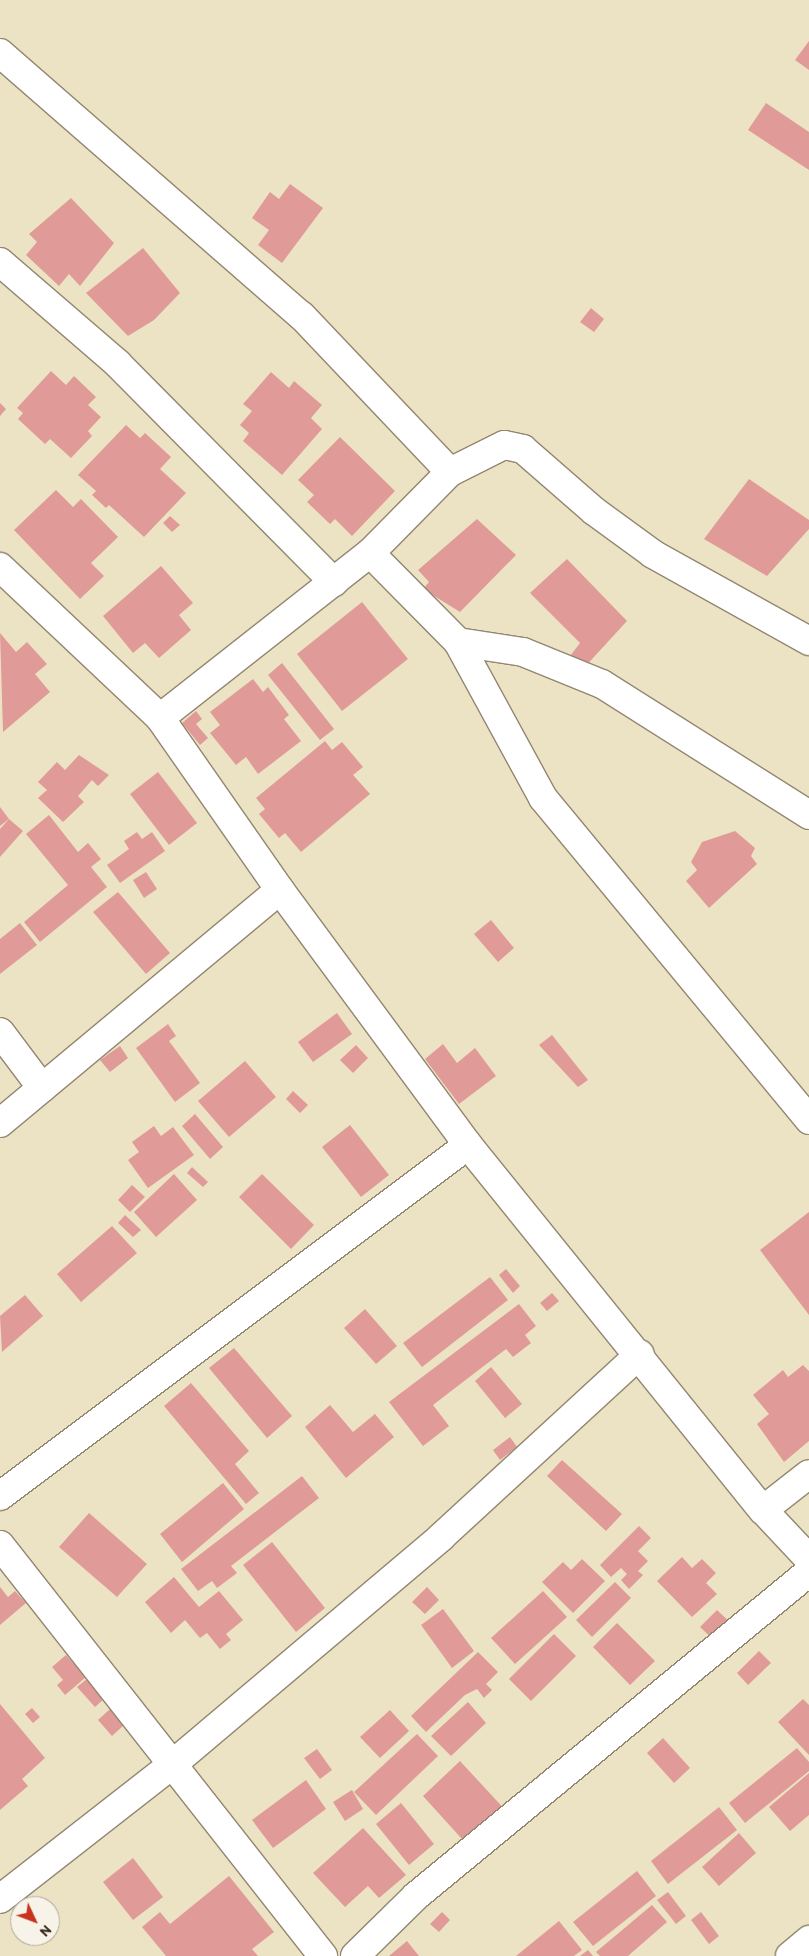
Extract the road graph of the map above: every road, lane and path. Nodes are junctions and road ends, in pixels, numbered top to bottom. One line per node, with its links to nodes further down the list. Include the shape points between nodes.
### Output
1 (0, 53): 3 (street, via 302,316)
2 (0, 262): 6 (street, via 118,364)
3 (450, 472): 4 (street); 7 (street, via 504,445 523,449 594,511 653,554)
4 (370, 553): 6 (street); 8 (street)
5 (0, 567): 9 (street)
6 (334, 582): 9 (street)
7 (809, 641)
8 (458, 642): 10 (street, via 523,652 602,684); 14 (street, via 543,798)
9 (160, 718): 11 (street)
10 (809, 815)
11 (280, 890): 13 (street); 16 (street)
12 (0, 1032): 13 (street)
13 (42, 1088): 15 (street)
14 (809, 1120)
15 (0, 1123)
16 (468, 1145): 17 (street); 19 (street)
17 (640, 1354): 20 (street); 24 (street, via 441,1537)
18 (809, 1474): 20 (street)
19 (0, 1496)
20 (762, 1510): 22 (street)
21 (0, 1545): 24 (street)
22 (809, 1559)
23 (809, 1572): 28 (street, via 416,1896)
24 (174, 1763): 25 (street); 27 (street)
25 (0, 1899)
26 (809, 1940): 29 (street)
27 (323, 1956)
28 (355, 1956)
29 (790, 1956)

